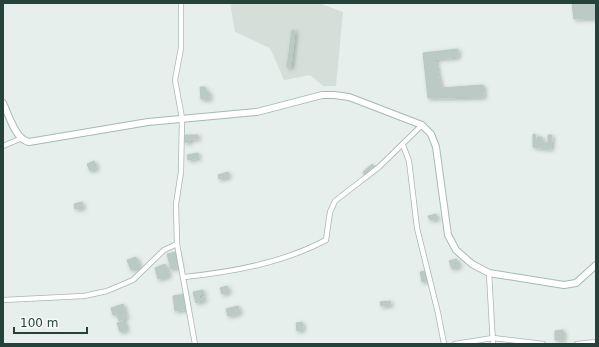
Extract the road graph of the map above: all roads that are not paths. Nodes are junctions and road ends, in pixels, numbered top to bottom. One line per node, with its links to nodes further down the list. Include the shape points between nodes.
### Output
1 (181, 3): 3 (street, via 181,48 175,80)
2 (3, 103): 5 (main road)
3 (182, 118): 4 (main road, via 257,112 322,95 334,95 349,97); 5 (main road, via 29,142); 8 (street, via 181,172 176,204)
4 (422, 125): 6 (street); 10 (main road, via 431,134 436,147 448,235 461,255)
5 (22, 138): 7 (street)
6 (403, 144): 11 (street, via 380,167 335,201 330,212 326,240 303,252 266,262 217,274); 16 (street, via 409,161 417,228)
7 (3, 146)
8 (178, 244): 11 (street); 12 (street, via 164,250 133,280 107,291 84,296)
9 (596, 265): 10 (main road, via 576,283 564,285)
10 (489, 273): 13 (street)
11 (184, 277): 15 (street)
12 (3, 300)
13 (493, 338): 17 (street); 18 (street); 19 (street)
14 (596, 342): 20 (street)
15 (195, 344)
16 (444, 344)
17 (455, 344)
18 (493, 344)
19 (543, 344)
20 (577, 344)

